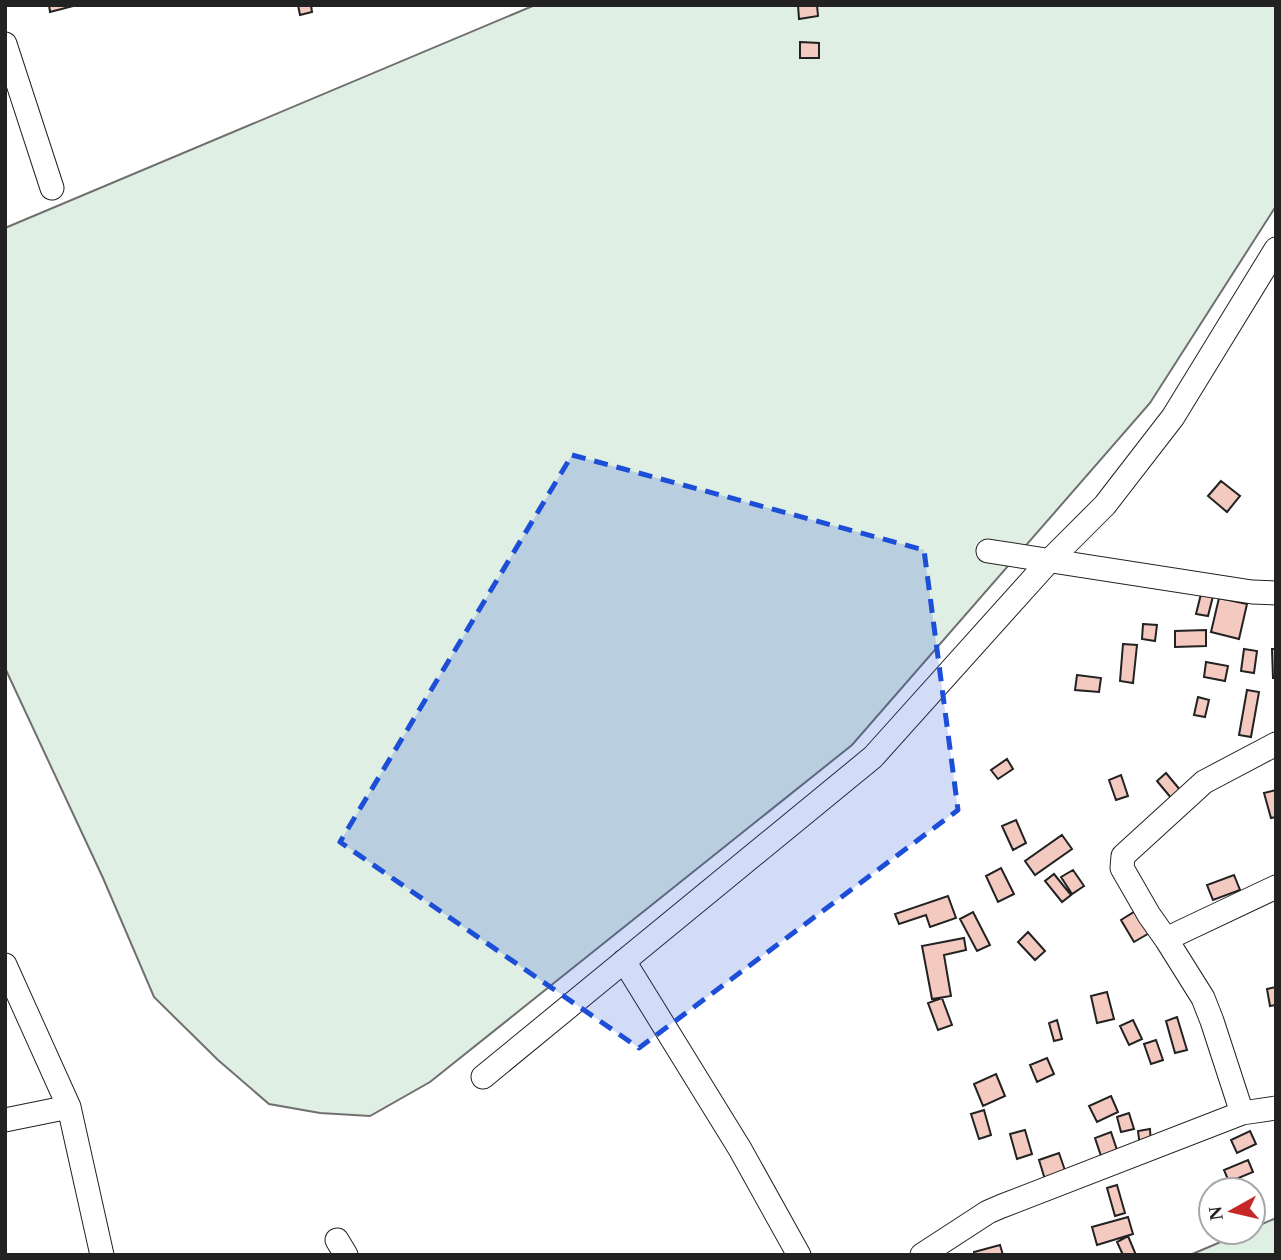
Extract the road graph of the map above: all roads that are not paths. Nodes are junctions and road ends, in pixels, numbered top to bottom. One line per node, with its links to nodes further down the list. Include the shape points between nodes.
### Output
1 (5, 44): 2 (street)
2 (52, 188)
3 (1276, 248): 5 (street, via 1173,417 1105,505)
4 (988, 551): 5 (street)
5 (1050, 560): 6 (street); 10 (street, via 873,757)
6 (1276, 593)
7 (1276, 744): 9 (street, via 1204,782 1123,856 1122,868)
8 (1276, 887): 9 (street)
9 (1167, 939): 15 (street, via 1213,1021)
10 (624, 961): 12 (street); 18 (street, via 740,1149)
11 (5, 965): 13 (street)
12 (483, 1077)
13 (69, 1107): 16 (street); 17 (street)
14 (1276, 1108): 15 (street)
15 (1242, 1113): 19 (street, via 988,1212)
16 (5, 1120)
17 (102, 1255)
18 (799, 1255)
19 (922, 1255)

